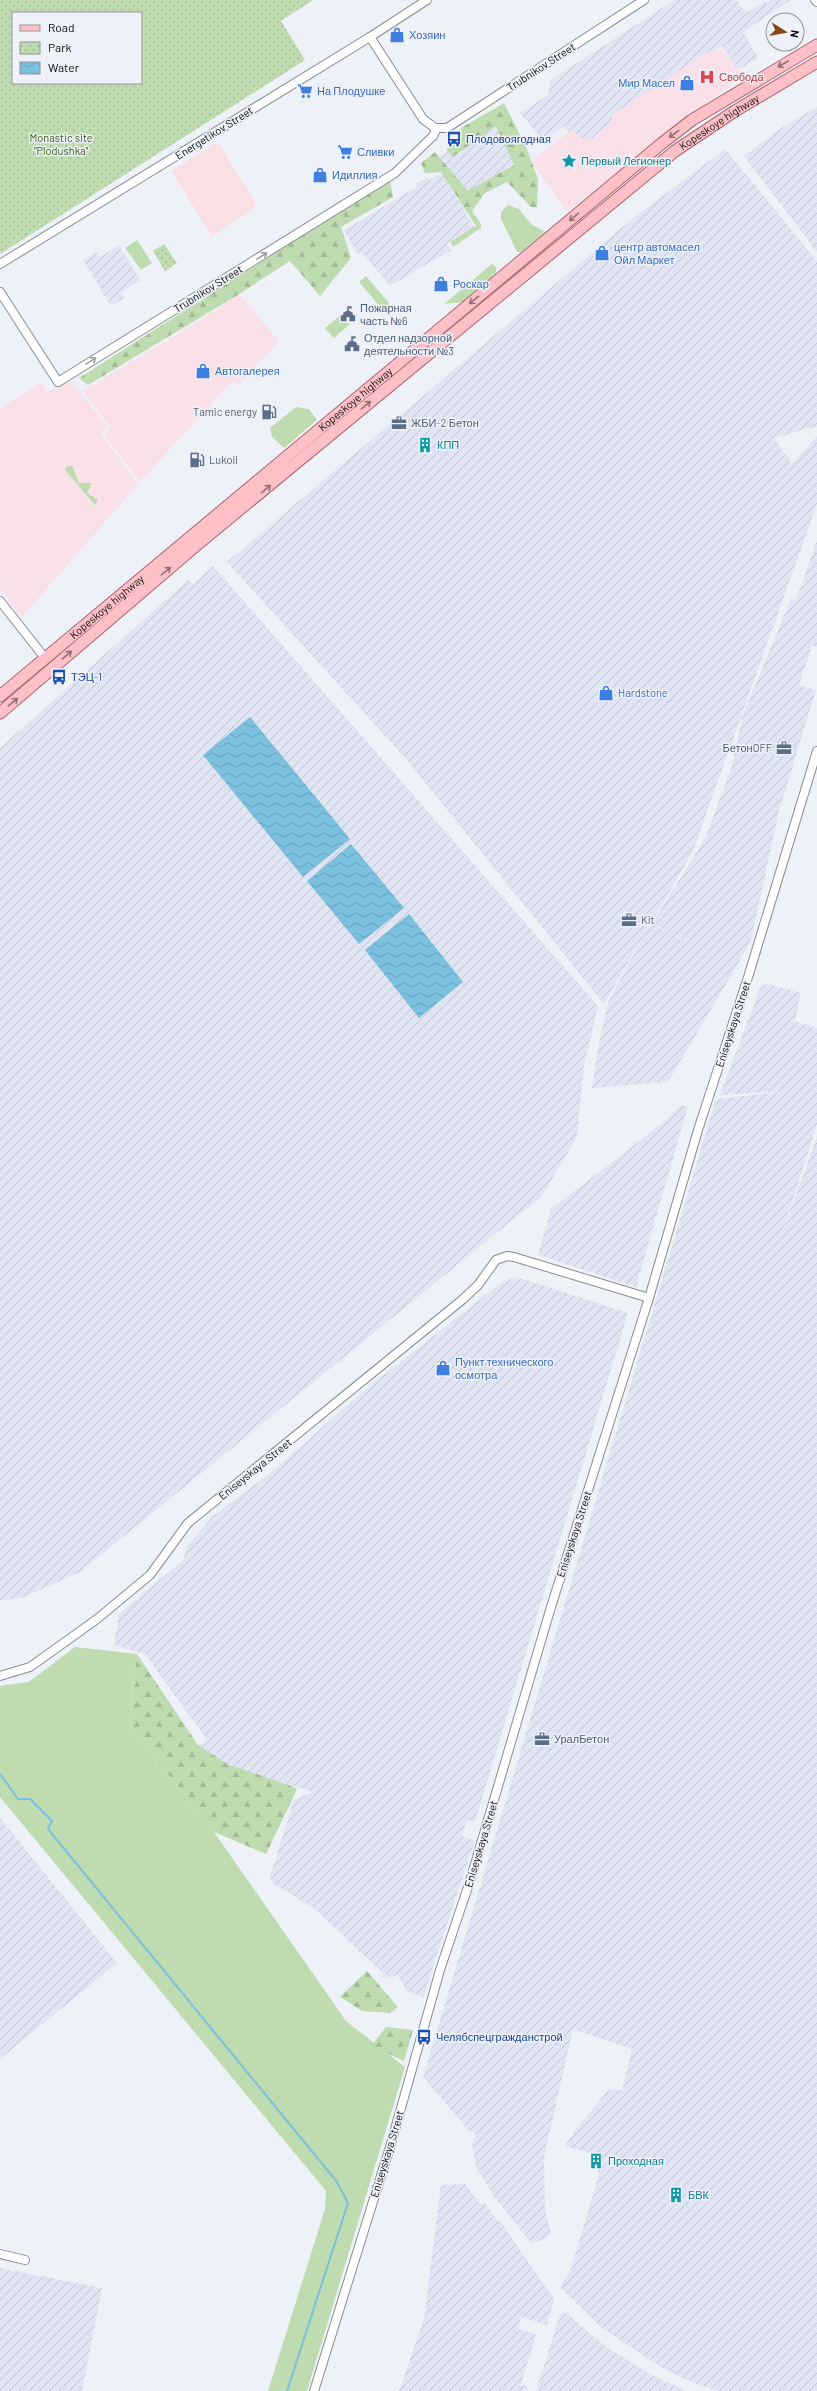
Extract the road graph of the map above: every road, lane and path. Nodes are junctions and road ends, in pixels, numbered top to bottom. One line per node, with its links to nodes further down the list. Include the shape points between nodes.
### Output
1 (427, 0): 3 (street, Energetikov Street)
2 (644, 0): 7 (street, Trubnikov Street, via 456,124 447,128)
3 (415, 3): 4 (street, Energetikov Street)
4 (370, 37): 7 (street, via 423,119); 8 (street, Energetikov Street)
5 (817, 45): 10 (main road, Kopeskoye highway, one-way to 10, via 735,93 673,134)
6 (817, 62): 11 (main road, Kopeskoye highway, via 735,111 675,151)
7 (437, 128): 9 (street, Trubnikov Street, one-way to 7, via 58,382 396,173 433,136)
8 (0, 264)
9 (0, 292)
10 (377, 382): 11 (main road); 12 (main road, Kopeskoye highway)
11 (384, 391): 13 (main road, Kopeskoye highway, one-way to 11)
12 (345, 408): 13 (main road); 15 (main road, Kopeskoye highway)
13 (353, 417): 16 (main road, Kopeskoye highway, one-way to 13, via 199,543)
14 (0, 601): 15 (street)
15 (45, 658): 16 (main road); 17 (main road, Kopeskoye highway)
16 (53, 668): 18 (main road, Kopeskoye highway, one-way to 16)
17 (0, 696)
18 (0, 713)
19 (817, 751): 20 (street, Eniseyskaya Street, via 698,1130)
20 (649, 1298): 21 (street, Eniseyskaya Street, via 514,1257 507,1256 496,1260 478,1285 462,1300 188,1524 150,1575 80,1632 30,1667); 24 (street, Eniseyskaya Street, via 553,1602 472,1874 440,1970 390,2147)
21 (0, 1676)
22 (0, 2254): 23 (street)
23 (25, 2260)
24 (314, 2391)

